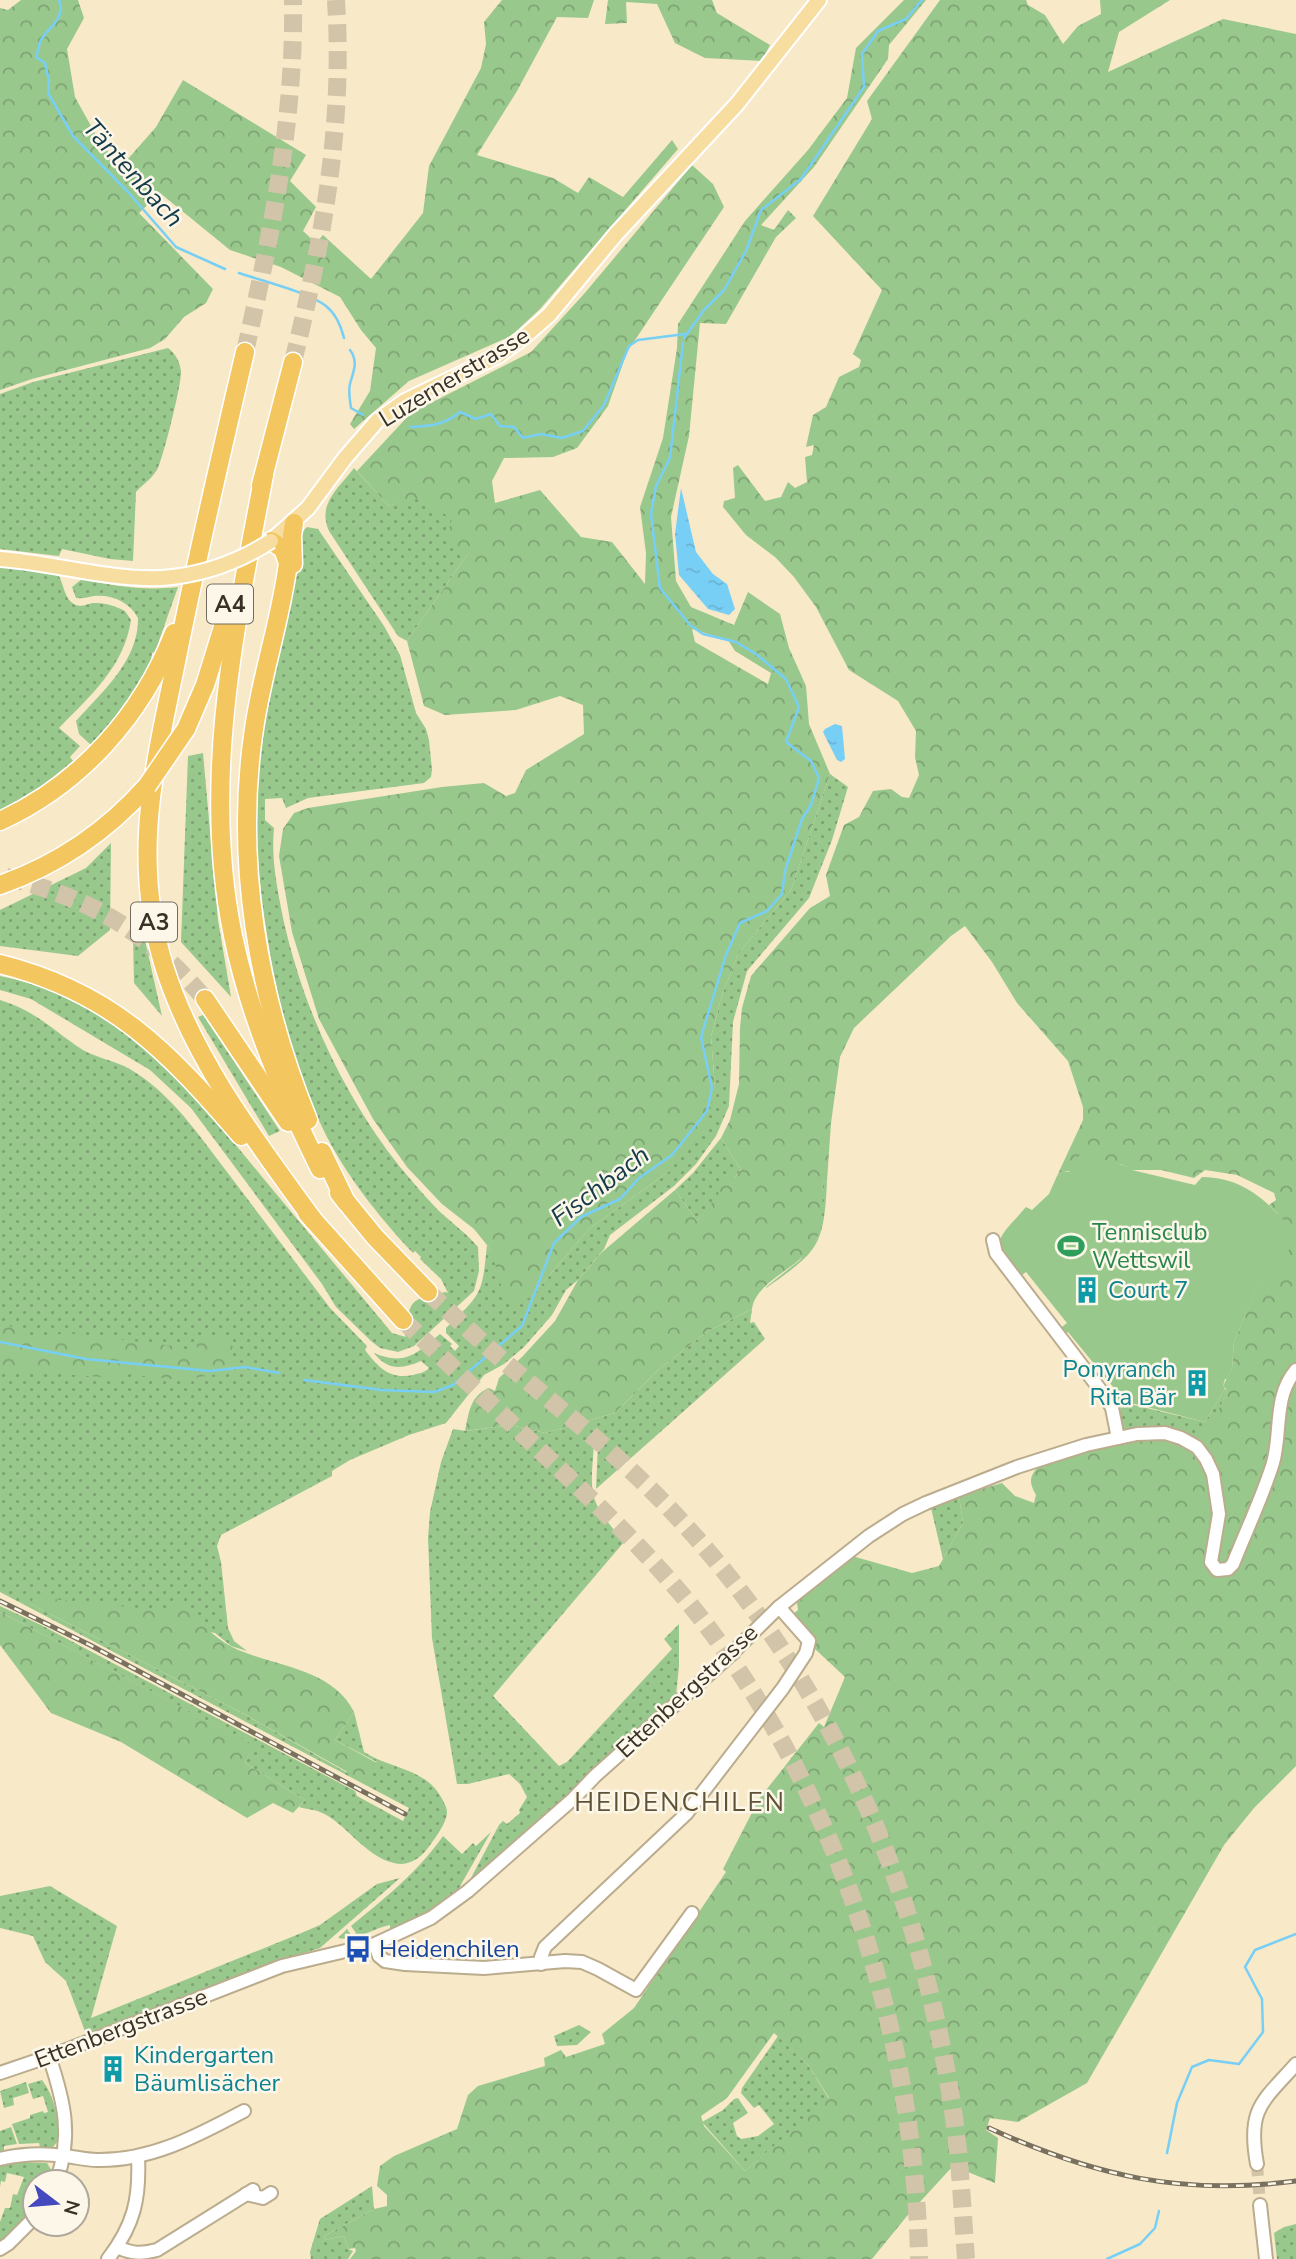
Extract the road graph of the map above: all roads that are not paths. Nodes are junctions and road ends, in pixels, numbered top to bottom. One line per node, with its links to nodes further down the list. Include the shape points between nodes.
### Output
1 (819, 0): 5 (main road, Luzernerstrasse, via 737,104 616,234 549,315 498,356 405,401 377,421)
2 (245, 352): 8 (highway, A3)
3 (293, 362): 4 (highway)
4 (264, 475): 11 (highway, A4, bridge, via 216,652 186,729 147,786 109,823 57,859); 14 (highway, via 226,692 220,789 222,851 229,913 246,986 278,1079)
5 (294, 523): 6 (main road, Luzernerstrasse); 9 (highway, via 292,567)
6 (271, 541): 7 (main road, Luzernerstrasse, bridge, via 222,567 162,578); 9 (highway, via 286,555)
7 (0, 559)
8 (192, 585): 10 (highway, A4, via 164,657 120,727 65,782); 16 (highway, A3, via 150,792 147,825 152,915 177,1001 203,1056 236,1112)
9 (285, 587): 15 (highway, via 254,731 246,810 250,899 277,1031 302,1105)
10 (0, 821)
11 (0, 885)
12 (0, 964): 16 (highway, A3, via 77,990 141,1032 188,1076)
13 (205, 999): 14 (highway)
14 (320, 1168): 15 (highway)
15 (346, 1202): 18 (highway)
16 (314, 1221): 19 (highway, A3)
17 (993, 1240): 21 (street, via 996,1253 1105,1396)
18 (428, 1292)
19 (402, 1320)
20 (1296, 1370): 21 (street, Ettenbergstrasse, via 1282,1394 1269,1474 1233,1564 1225,1571 1211,1562 1219,1522 1217,1489 1210,1466 1196,1447 1166,1433)
21 (1118, 1438): 22 (street, Ettenbergstrasse, via 1017,1467 903,1514)
22 (779, 1607): 24 (street, Ettenbergstrasse, via 468,1891 423,1923); 25 (street, via 809,1641 783,1688 686,1814 545,1947)
23 (692, 1913): 25 (street, via 636,1990 582,1962)
24 (374, 1944): 25 (street, via 385,1961 405,1964 484,1968); 26 (street, Ettenbergstrasse, via 282,1966)
25 (541, 1964)
26 (49, 2056): 28 (street, Ettenbergstrasse); 30 (street, via 65,2119)
27 (1296, 2064): 33 (street, via 1261,2105 1252,2139)
28 (0, 2073)
29 (244, 2111): 31 (street, via 181,2143)
30 (65, 2156): 31 (street, via 97,2160); 32 (street); 34 (street)
31 (138, 2157): 38 (street, via 136,2205)
32 (0, 2159)
33 (1256, 2164)
34 (61, 2168)
35 (271, 2193): 38 (street, via 263,2198 250,2192 157,2250 142,2254)
36 (1260, 2204): 41 (street)
37 (21, 2231): 39 (street)
38 (117, 2247): 40 (street)
39 (0, 2249)
40 (108, 2259)
41 (1266, 2259)

